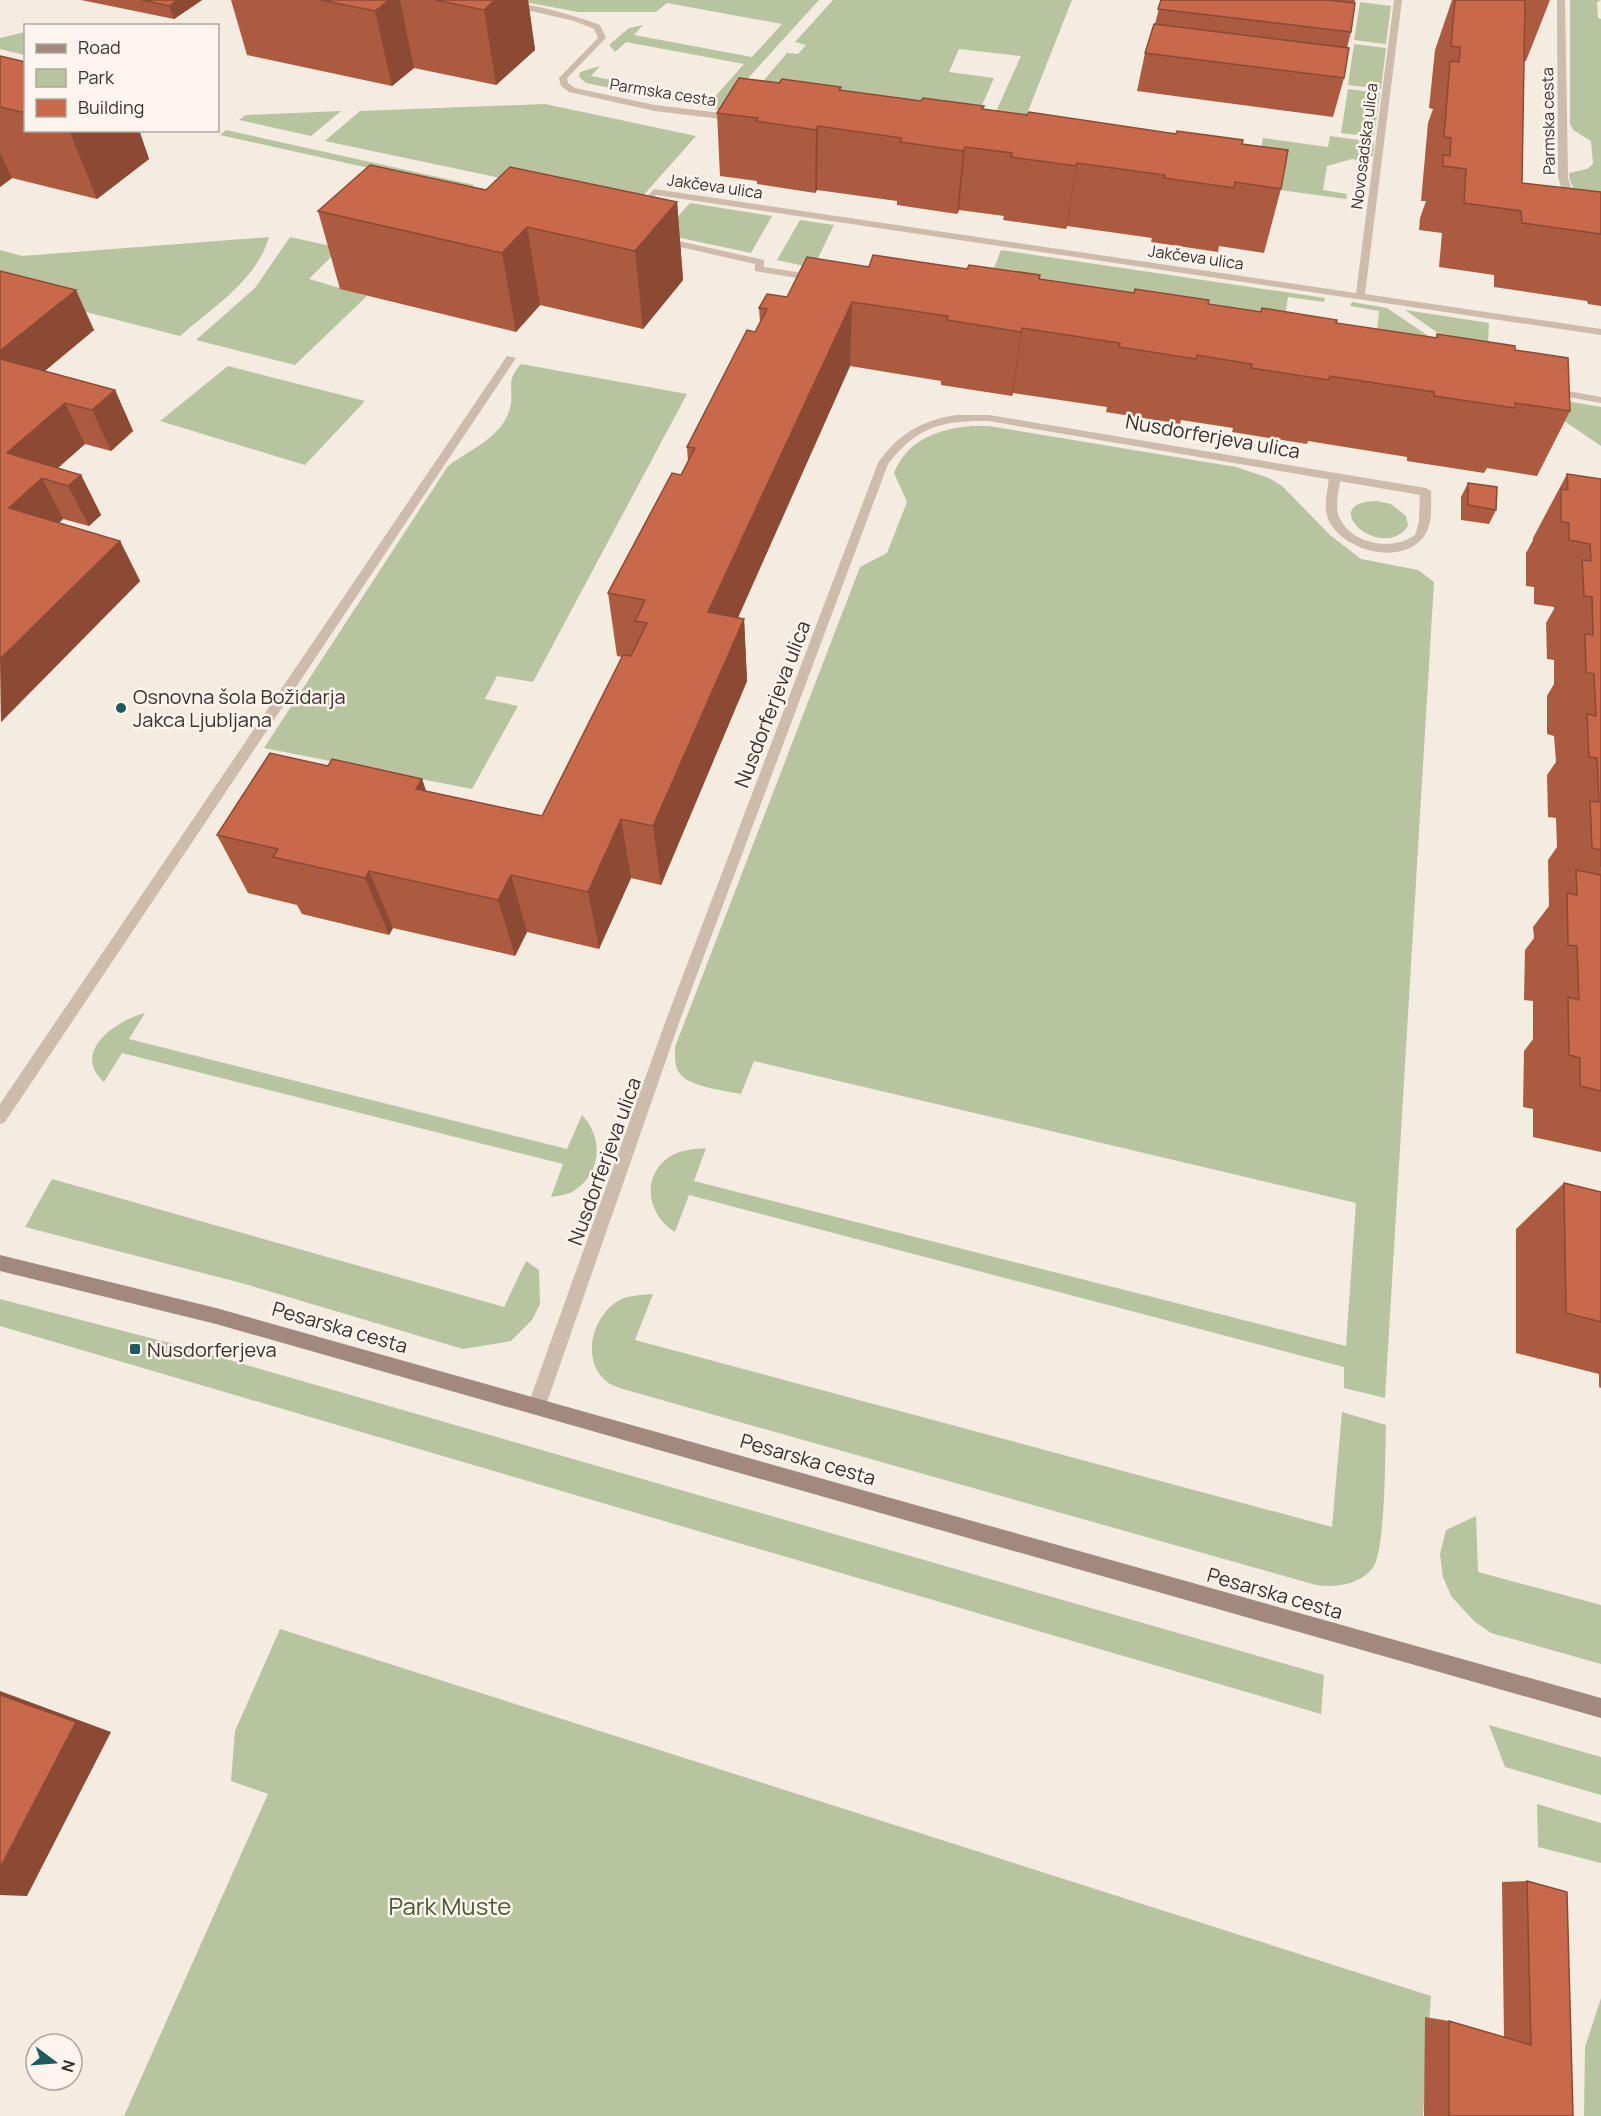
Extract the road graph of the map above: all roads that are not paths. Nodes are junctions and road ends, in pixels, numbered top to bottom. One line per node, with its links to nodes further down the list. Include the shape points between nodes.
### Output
1 (488, 0): 4 (street, Parmska cesta, via 597,27 602,38 563,78 572,90 655,108)
2 (1398, 0): 9 (street, Novosadska ulica)
3 (1561, 0): 6 (street, Parmska cesta, via 1563,177 1574,206)
4 (744, 119)
5 (628, 223): 9 (street, Jakčeva ulica, via 654,192)
6 (1601, 224)
7 (644, 237): 8 (street, via 761,262 758,269)
8 (824, 279)
9 (1360, 297): 10 (street, Jakčeva ulica)
10 (1601, 332)
11 (511, 358): 15 (street)
12 (1535, 389): 13 (street)
13 (1601, 400)
14 (1335, 477): 14 (street, Nusdorferjeva ulica, via 1426,492 1424,530 1419,538 1405,547 1375,547 1340,530 1332,512); 17 (street, Nusdorferjeva ulica, via 989,418 954,418 932,423 895,446 884,463 673,1020)
15 (0, 1117)
16 (0, 1263): 17 (street, Pesarska cesta, via 216,1316)
17 (537, 1405): 18 (street, Pesarska cesta)
18 (1601, 1708)

